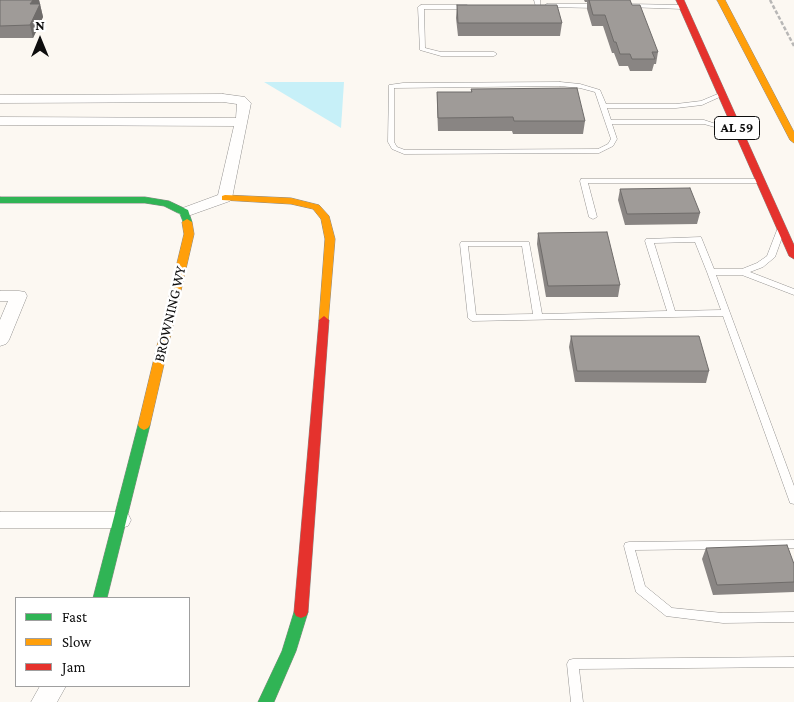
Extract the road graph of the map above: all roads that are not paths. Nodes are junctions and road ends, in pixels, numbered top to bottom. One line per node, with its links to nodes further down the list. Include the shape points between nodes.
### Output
1 (721, 0): 16 (street, AL 59)
2 (538, 3): 4 (lane); 5 (lane)
3 (682, 3): 6 (lane); 9 (street, AL 59)
4 (528, 6)
5 (604, 6)
6 (626, 6)
7 (470, 7): 8 (lane, via 421,7 422,48 441,54)
8 (494, 54)
9 (722, 94): 11 (lane, via 702,103 676,106); 15 (street, AL 59)
10 (0, 100): 13 (street, via 224,98 244,103)
11 (603, 106): 14 (lane); 14 (lane, via 598,90 560,84 392,86 391,142 394,148 404,152 599,151 611,145 614,139)
12 (0, 121): 13 (street)
13 (241, 122): 18 (street)
14 (608, 122): 15 (lane, via 704,122)
15 (741, 138): 17 (street, AL 59)
16 (794, 140)
17 (761, 181): 21 (lane, via 584,181); 22 (street, AL 59)
18 (226, 198): 20 (street); 41 (street, via 316,206 326,218 330,239 301,615)
19 (0, 200): 20 (street, via 146,200 166,203)
20 (185, 212): 34 (street, BROWNING WY, via 189,234)
21 (593, 218)
22 (781, 227): 23 (street, AL 59); 25 (lane, via 771,257)
23 (794, 256)
24 (711, 272): 25 (lane); 28 (lane); 29 (lane, via 698,240 649,241)
25 (743, 272): 26 (lane)
26 (794, 292)
27 (0, 296): 31 (street, via 18,296)
28 (726, 313): 29 (lane); 32 (lane)
29 (672, 314): 30 (lane)
30 (538, 317): 30 (lane, via 472,318 464,244 526,244)
31 (0, 340)
32 (793, 496)
33 (0, 520): 34 (street)
34 (121, 520): 36 (street, BROWNING WY)
35 (794, 544): 37 (lane, via 630,546 640,589 670,613 722,618)
36 (100, 597)
37 (794, 617)
38 (794, 662): 42 (lane, via 573,664)
39 (53, 687): 40 (street)
40 (42, 702)
41 (266, 702)
42 (577, 702)

